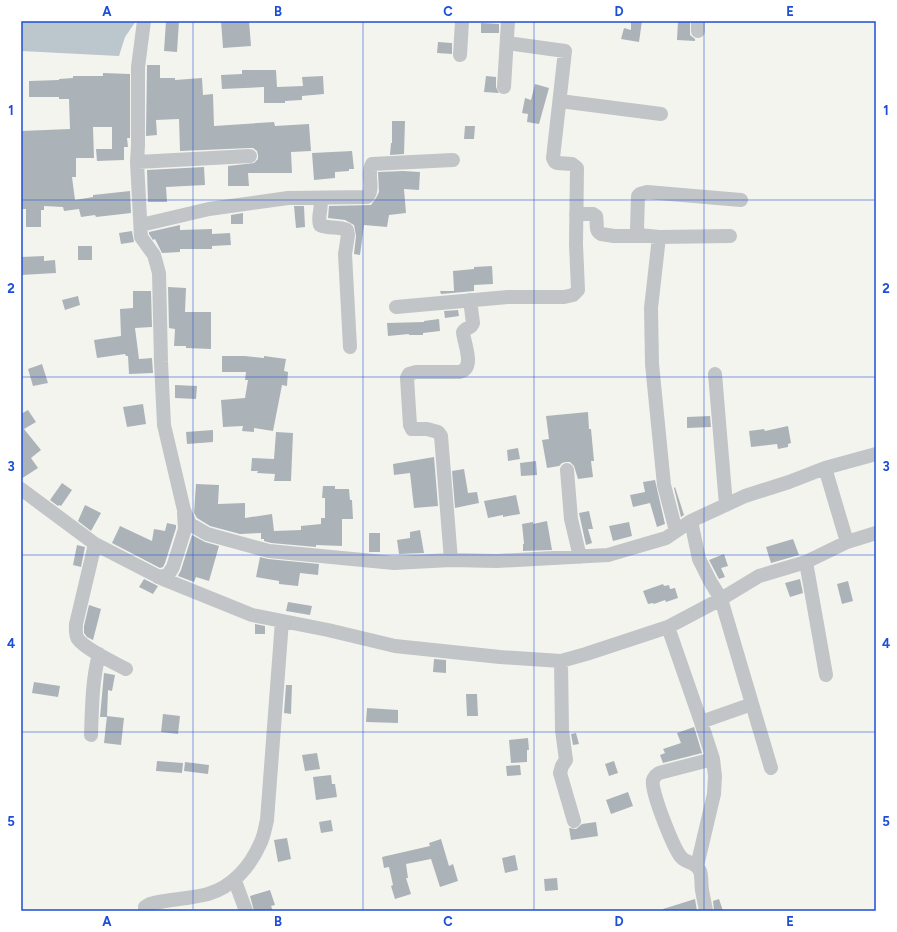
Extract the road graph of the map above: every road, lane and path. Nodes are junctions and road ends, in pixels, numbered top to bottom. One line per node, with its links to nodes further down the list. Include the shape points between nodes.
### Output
1 (144, 21): 11 (street, via 138,67)
2 (462, 21): 5 (street)
3 (508, 21): 4 (street)
4 (507, 43): 6 (street); 7 (street, via 565,51)
5 (460, 55)
6 (504, 87)
7 (560, 101): 8 (street); 14 (street, via 554,160 556,163 572,164 577,168)
8 (662, 114)
9 (250, 156): 11 (street)
10 (453, 160): 12 (street, via 372,164 370,193 366,197)
11 (137, 162): 15 (street)
12 (320, 198): 15 (street, via 288,198 209,209); 21 (street, via 320,225 347,230 345,254)
13 (741, 200): 16 (street, via 647,192 640,194 637,228)
14 (576, 214): 16 (street, via 596,216 596,229 601,234); 19 (street, via 578,290 564,297)
15 (141, 225): 28 (street, via 141,237 154,254 160,273 164,425)
16 (643, 236): 18 (street)
17 (730, 236): 18 (street)
18 (659, 237): 30 (street, via 651,308 652,364 664,486)
19 (470, 300): 20 (street); 35 (street, via 474,324 465,329 463,334 467,368 459,372 416,372 409,374 407,378 412,429 427,429 438,432 441,436)
20 (396, 307)
21 (350, 347)
22 (715, 374): 27 (street)
23 (876, 454): 24 (street)
24 (825, 468): 27 (street); 32 (street)
25 (567, 470): 34 (street, via 571,519)
26 (21, 489): 33 (street)
27 (726, 505): 29 (street)
28 (184, 510): 35 (street, via 190,524 207,534 269,551 394,563); 37 (street, via 185,529 173,567 168,574)
29 (691, 521): 30 (street); 38 (street, via 699,559)
30 (676, 531): 34 (street, via 666,538 608,556)
31 (876, 533): 32 (street)
32 (847, 542): 36 (street)
33 (95, 544): 37 (street); 41 (street, via 76,633 82,643)
34 (580, 557): 35 (street, via 497,561)
35 (450, 560)
36 (806, 562): 38 (street, via 759,576); 44 (street)
37 (158, 576): 39 (street, via 252,615)
38 (721, 599): 40 (street); 45 (street)
39 (282, 621): 42 (street, via 395,646 500,658); 52 (street, via 267,820 261,844)
40 (668, 627): 42 (street); 46 (street)
41 (99, 654): 43 (street); 47 (street, via 92,690)
42 (561, 661): 50 (street, via 562,730 566,760 560,773)
43 (126, 669)
44 (826, 675)
45 (752, 704): 46 (street); 49 (street)
46 (701, 722): 48 (street)
47 (91, 735)
48 (713, 759): 51 (street, via 714,794); 51 (street, via 659,773 653,779 653,791 666,828 682,859)
49 (770, 768)
50 (574, 821)
51 (696, 866): 55 (street, via 701,873)
52 (235, 881): 53 (street, via 208,894 150,904 145,907); 54 (street)
53 (145, 911)
54 (246, 911)
55 (706, 911)

